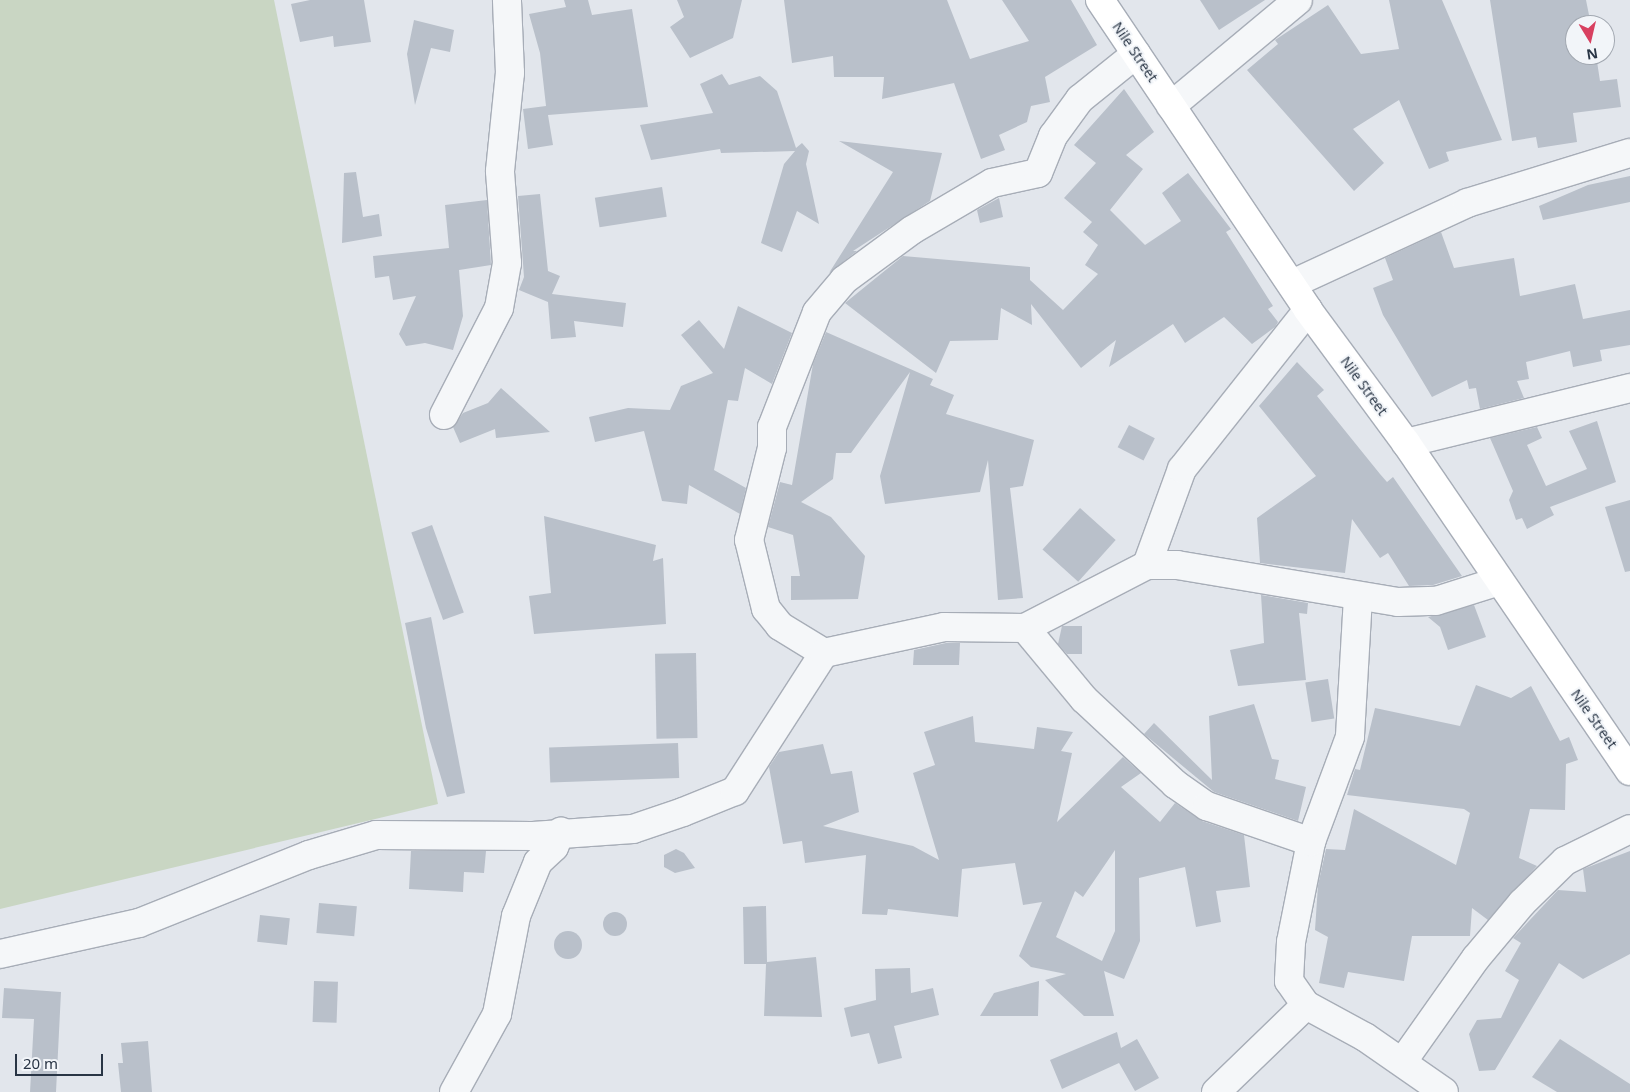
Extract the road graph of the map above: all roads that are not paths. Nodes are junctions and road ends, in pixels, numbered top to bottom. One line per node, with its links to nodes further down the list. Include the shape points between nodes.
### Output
1 (507, 0): 10 (street, via 510,73 500,171 507,264 499,308)
2 (1100, 0): 4 (main road, Nile Street)
3 (1298, 0): 5 (street)
4 (1136, 54): 5 (main road, Nile Street); 16 (street, via 1080,99 1053,136 1038,173 992,183 905,235 844,280 817,312 772,427 772,448 749,540 766,609 780,626)
5 (1171, 106): 7 (main road, Nile Street)
6 (1630, 153): 7 (street, via 1466,203)
7 (1292, 284): 8 (main road, Nile Street)
8 (1308, 310): 11 (main road, Nile Street); 12 (street, via 1182,469)
9 (1630, 388): 11 (street)
10 (444, 415)
11 (1406, 442): 13 (main road, Nile Street)
12 (1147, 565): 14 (street, via 1177,564); 15 (street)
13 (1499, 582): 14 (street, via 1436,601); 17 (main road, Nile Street)
14 (1358, 597): 20 (street, via 1350,737)
15 (1025, 628): 16 (street, via 944,627); 20 (street, via 1084,699 1175,784 1207,806)
16 (824, 653): 19 (street, via 735,791 633,829)
17 (1630, 771)
18 (1630, 829): 23 (street, via 1565,861 1522,903 1476,958)
19 (561, 831): 21 (street, via 533,836 376,835 309,855 139,923); 24 (street, via 554,847 538,862 516,916 497,1014)
20 (1311, 842): 22 (street, via 1291,942 1289,981)
21 (0, 954)
22 (1306, 1005): 23 (street); 25 (street)
23 (1403, 1062): 26 (street)
24 (454, 1092)
25 (1216, 1092)
26 (1444, 1092)

